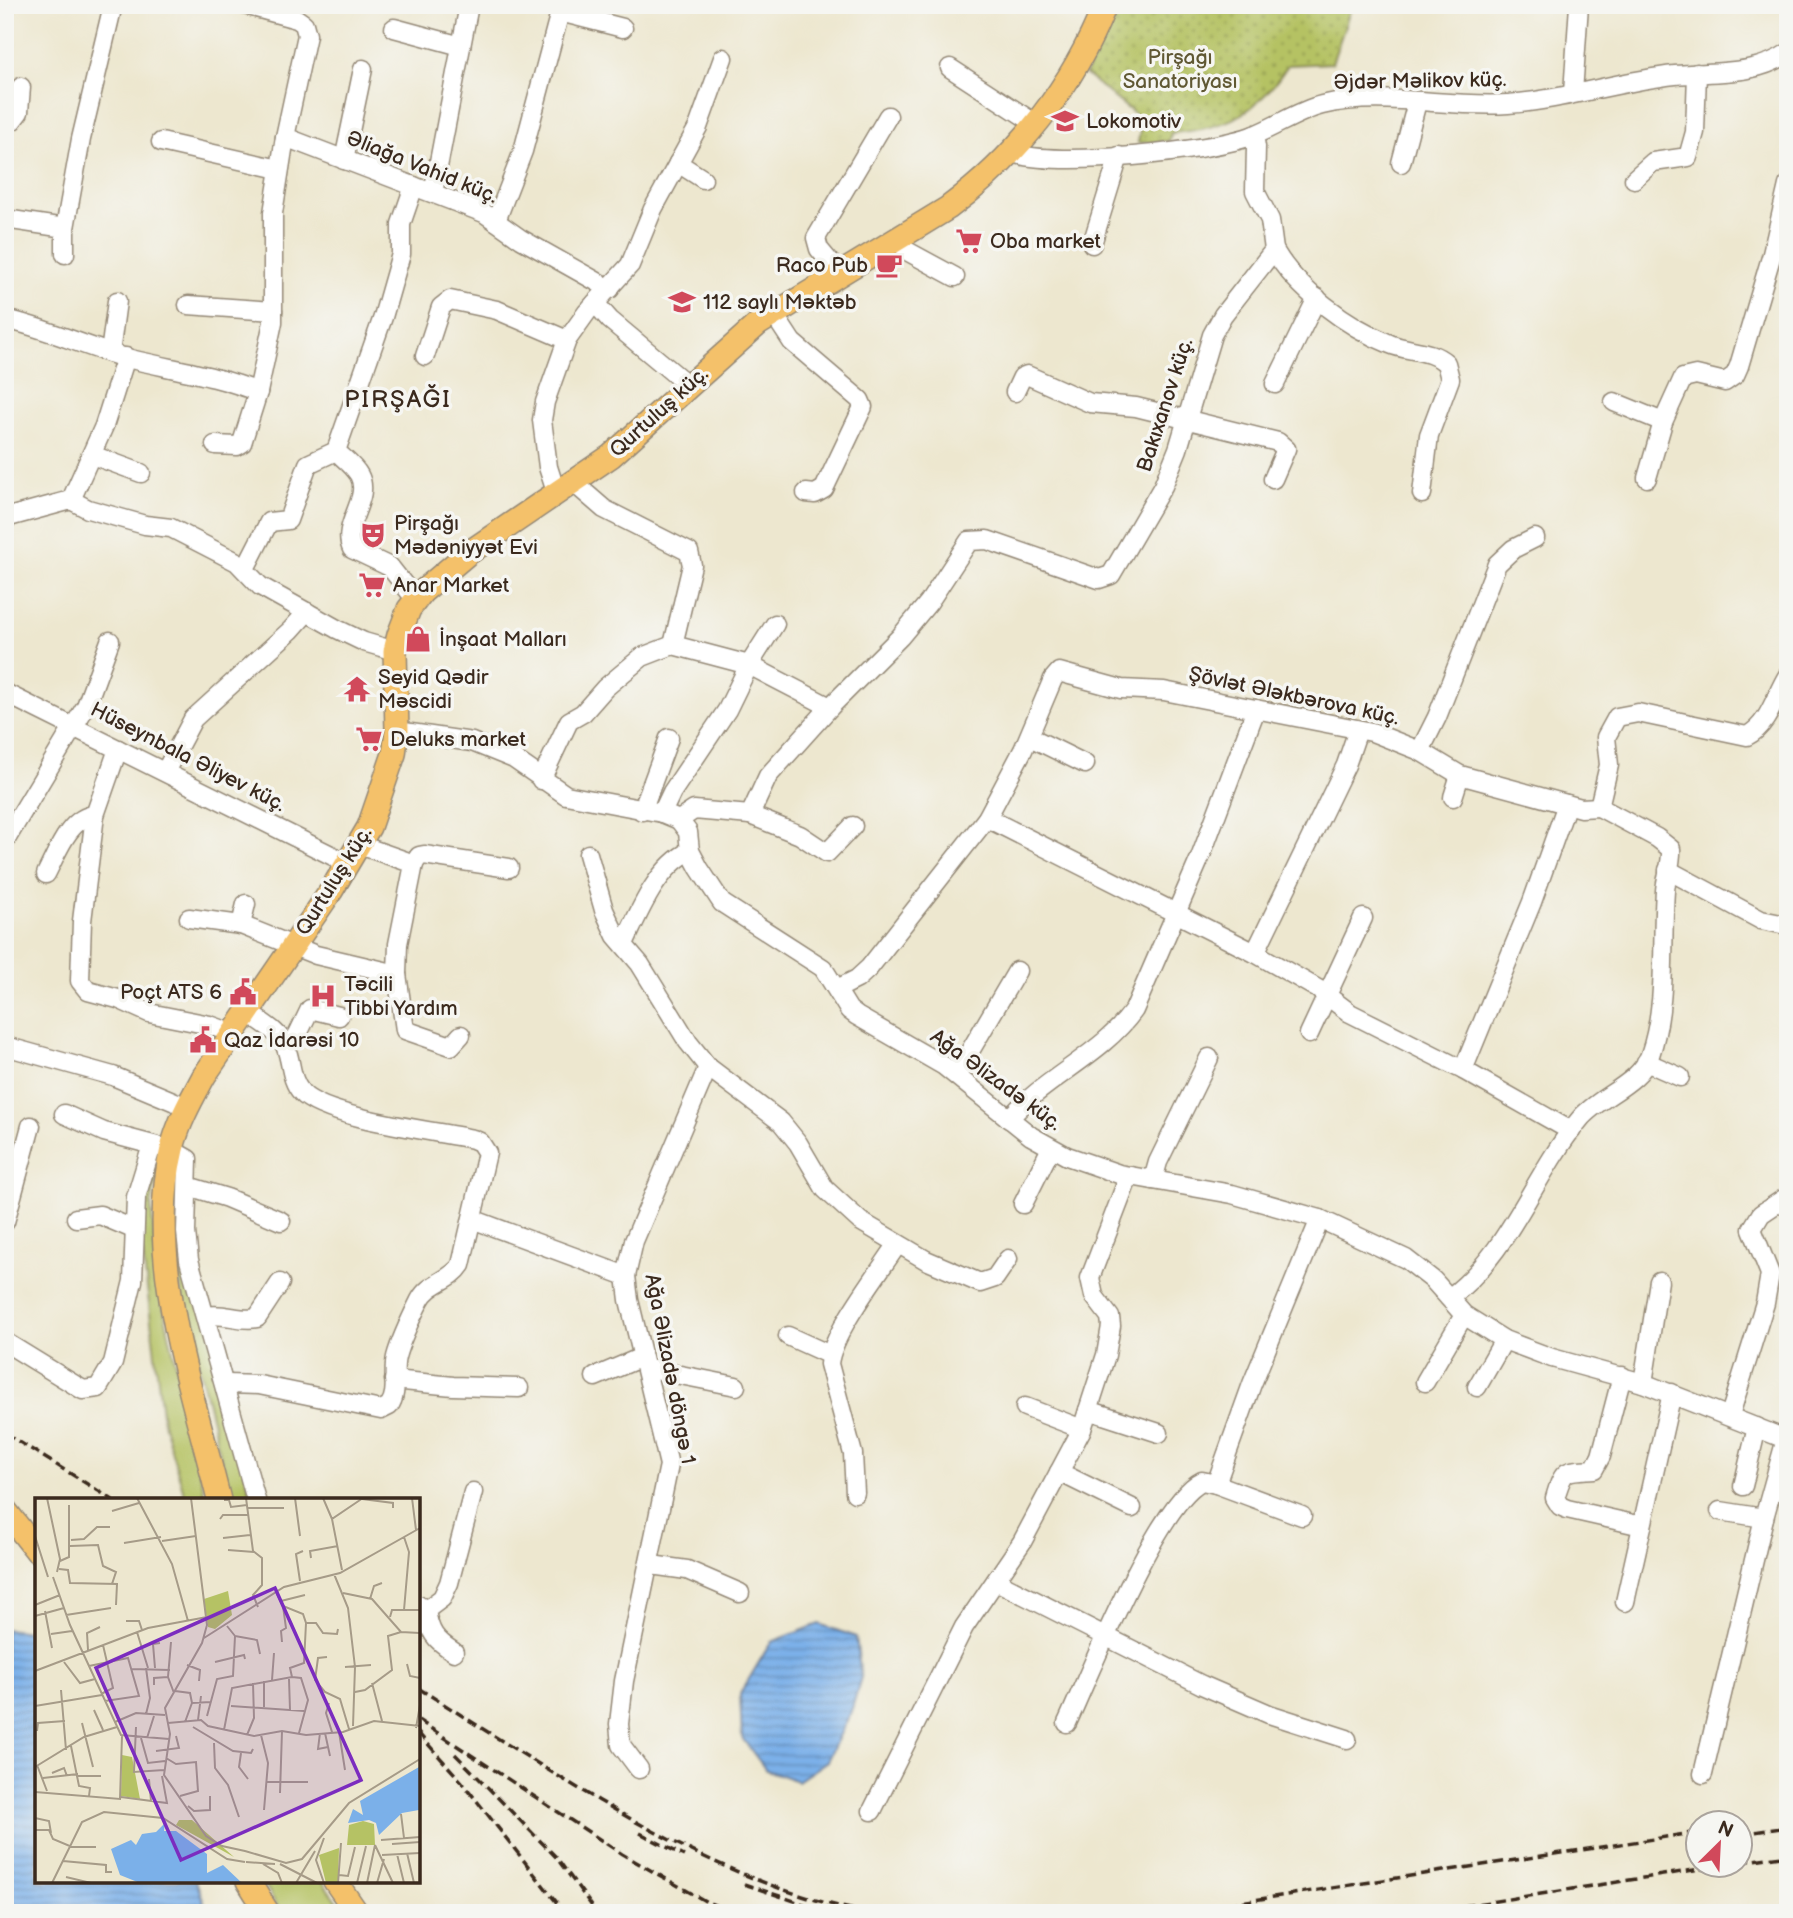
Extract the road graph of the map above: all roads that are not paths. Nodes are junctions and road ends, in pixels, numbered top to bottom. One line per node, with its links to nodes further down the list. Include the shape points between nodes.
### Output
1 (113, 5): 37 (street)
2 (246, 5): 22 (street, via 298,19 307,30)
3 (469, 5): 9 (street)
4 (1105, 5): 20 (main road, Qurtuluş küç., via 1085,49)
5 (1579, 5): 16 (street)
6 (561, 9): 8 (street); 36 (street, via 523,151)
7 (394, 28): 9 (street)
8 (623, 28)
9 (461, 46): 34 (street)
10 (723, 58): 27 (street, via 698,127)
11 (1786, 59): 14 (street, Əjdər Məlikov küç., via 1748,69)
12 (950, 68): 20 (street)
13 (363, 69): 26 (street)
14 (1697, 73): 16 (street, Əjdər Məlikov küç.); 31 (street, via 1695,132 1688,157 1653,162)
15 (21, 87): 19 (street, via 19,113)
16 (1573, 93): 17 (street, Əjdər Məlikov küç., via 1508,104)
17 (1417, 102): 21 (street, Əjdər Məlikov küç., via 1320,106); 28 (street)
18 (888, 116): 42 (street, via 816,238 819,249)
19 (5, 122)
20 (1036, 124): 24 (main road, Qurtuluş küç.)
21 (1254, 135): 25 (street, Əjdər Məlikov küç., via 1202,149); 40 (street, via 1255,191 1270,220)
22 (285, 137): 26 (street, Əliağa Vahid küç.); 29 (street)
23 (161, 142): 29 (street)
24 (1013, 153): 25 (street, Əjdər Məlikov küç., via 1032,158); 38 (main road, Qurtuluş küç., via 976,187)
25 (1119, 156): 39 (street)
26 (344, 160): 33 (street, Əliağa Vahid küç.)
27 (678, 163): 30 (street); 44 (street, via 653,209 638,251)
28 (1401, 163)
29 (279, 169): 49 (street, via 271,235)
30 (703, 179)
31 (1634, 180)
32 (1788, 185): 61 (street, via 1735,375 1725,382 1696,375 1683,378)
33 (414, 186): 34 (street, Əliağa Vahid küç.); 63 (street, via 401,224 401,254 383,317)
34 (433, 193): 36 (street, Əliağa Vahid küç.)
35 (5, 219): 37 (street)
36 (496, 221): 44 (street, Əliağa Vahid küç.)
37 (65, 228): 41 (street)
38 (898, 239): 42 (main road, Qurtuluş küç.); 43 (street, via 907,251)
39 (1091, 244)
40 (1274, 250): 45 (street); 60 (street, Bakıxanov küç., via 1212,335)
41 (65, 254)
42 (840, 274): 50 (main road, Qurtuluş küç.)
43 (956, 277)
44 (610, 289): 47 (street)
45 (1317, 298): 55 (street); 70 (street, via 1389,344 1429,353 1446,363 1450,379 1429,435)
46 (117, 301): 53 (street)
47 (595, 303): 52 (street); 56 (street)
48 (188, 305): 49 (street)
49 (272, 312): 57 (street, via 267,362)
50 (773, 313): 56 (main road, Qurtuluş küç.); 69 (street, via 792,342 863,407 824,489)
51 (5, 318): 53 (street)
52 (567, 340): 54 (street, via 497,310 450,300 442,307); 68 (street, via 542,420 548,467)
53 (118, 355): 57 (street, via 214,376); 64 (street)
54 (425, 356)
55 (1275, 384)
56 (689, 386): 68 (main road, Qurtuluş küç., via 611,456)
57 (258, 392): 62 (street, via 242,443)
58 (1015, 392): 60 (street, via 1027,375 1090,403)
59 (1614, 402): 61 (street)
60 (1186, 418): 67 (street, via 1283,445 1285,454); 84 (street, Bakıxanov küç., via 1163,486 1107,579 987,540 970,541 900,637)
61 (1663, 422): 66 (street)
62 (215, 445)
63 (335, 451): 74 (street, via 308,464 288,520 269,522); 75 (street, via 357,472 362,485 348,540 352,549 390,568)
64 (92, 455): 65 (street); 71 (street)
65 (141, 473)
66 (1647, 478)
67 (1273, 479)
68 (566, 489): 75 (main road, Qurtuluş küç., via 467,554); 79 (street, via 689,552 692,565)
69 (806, 493)
70 (1422, 494)
71 (71, 500): 72 (street); 74 (street, via 88,509 172,528)
72 (5, 518)
73 (1535, 538): 92 (street, via 1497,564)
74 (245, 569): 76 (street, via 261,586)
75 (416, 600): 80 (main road, Qurtuluş küç., via 404,619)
76 (307, 612): 80 (street, via 352,637); 94 (street, via 193,719)
77 (775, 624): 81 (street)
78 (110, 641): 86 (street)
79 (673, 645): 81 (street); 96 (street, via 642,657 569,721)
80 (395, 651): 88 (main road, Qurtuluş küç.)
81 (749, 665): 84 (street); 101 (street, via 727,710)
82 (1788, 675): 99 (street, via 1764,721 1747,736 1639,713 1617,717 1606,737 1609,765)
83 (5, 693): 86 (street, Hüseynbala Əliyev küç.)
84 (830, 707): 103 (street, Bakıxanov küç., via 768,776)
85 (1256, 709): 87 (street, Şövlət Ələkbərova küç.); 89 (street, Şövlət Ələkbərova küç., via 1164,691 1121,689 1059,672); 116 (street)
86 (76, 726): 91 (street, Hüseynbala Əliyev küç.); 107 (street)
87 (1358, 730): 92 (street, Şövlət Ələkbərova küç.); 123 (street, via 1346,765)
88 (397, 731): 96 (street, via 472,742 514,759); 110 (main road, Qurtuluş küç., via 389,775)
89 (1030, 737): 93 (street); 104 (street, Şövlət Ələkbərova küç.)
90 (669, 738): 100 (street)
91 (118, 749): 94 (street, Hüseynbala Əliyev küç.); 102 (street)
92 (1420, 751): 95 (street, Şövlət Ələkbərova küç.)
93 (1084, 764)
94 (165, 772): 110 (street, Hüseynbala Əliyev küç.)
95 (1460, 775): 97 (street); 98 (street, Şövlət Ələkbərova küç.)
96 (541, 780): 100 (street, via 566,795)
97 (1452, 797)
98 (1567, 804): 99 (street, Şövlət Ələkbərova küç.); 138 (street)
99 (1602, 809): 113 (street, via 1668,845)
100 (642, 811): 101 (street)
101 (662, 813): 105 (street)
102 (95, 815): 114 (street, via 76,822); 130 (street, via 82,921 83,988 149,1013)
103 (750, 815): 105 (street, via 694,810); 106 (street, via 800,835 827,853)
104 (987, 818): 116 (street); 126 (street, Şövlət Ələkbərova küç., via 869,968)
105 (679, 820): 108 (street, Ağa Əlizadə küç., via 688,832)
106 (853, 826)
107 (5, 841)
108 (690, 851): 121 (street, via 662,876); 126 (street, Ağa Əlizadə küç., via 722,903 812,960)
109 (588, 854): 121 (street, via 604,910)
110 (354, 855): 111 (street, Hüseynbala Əliyev küç.); 122 (main road, Qurtuluş küç.)
111 (414, 864): 112 (street, via 424,855); 125 (street, via 398,944)
112 (509, 868)
113 (1668, 870): 119 (street, via 1760,920); 136 (street, via 1661,1003)
114 (46, 874)
115 (246, 904): 120 (street)
116 (1175, 915): 123 (street); 143 (street, via 1134,1010 1122,1027)
117 (189, 918): 120 (street)
118 (1363, 918): 127 (street)
119 (1787, 920)
120 (241, 925): 122 (street)
121 (624, 944): 137 (street)
122 (291, 947): 125 (street); 128 (main road, Qurtuluş küç.)
123 (1255, 953): 127 (street)
124 (1017, 971): 139 (street)
125 (397, 975): 132 (street, via 405,1030 451,1045)
126 (837, 989): 139 (street, Ağa Əlizadə küç., via 857,1016)
127 (1328, 997): 131 (street); 138 (street, via 1350,1013)
128 (247, 1012): 130 (main road, Qurtuluş küç.); 134 (street)
129 (338, 1016): 134 (street, via 310,1009 297,1036)
130 (232, 1033): 141 (main road, Qurtuluş küç.)
131 (1309, 1034)
132 (461, 1035)
133 (5, 1046): 141 (street, via 113,1076)
134 (286, 1046): 154 (street, via 296,1085 312,1102 338,1112 481,1142 486,1162)
135 (1209, 1058): 149 (street)
136 (1646, 1062): 140 (street); 145 (street)
137 (708, 1067): 159 (street, via 780,1122 836,1202); 161 (street, Ağa Əlizadə döngə 1, via 634,1241)
138 (1463, 1070): 145 (street)
139 (956, 1075): 143 (street, Ağa Əlizadə küç.)
140 (1680, 1077)
141 (187, 1107): 146 (main road, Qurtuluş küç.)
142 (64, 1114): 146 (street, via 104,1132)
143 (1009, 1119): 147 (street, Ağa Əlizadə küç.)
144 (31, 1126): 157 (street)
145 (1571, 1131): 164 (street, via 1502,1241)
146 (162, 1148): 150 (street, via 188,1159); 158 (street, via 136,1197); 194 (main road, Qurtuluş küç., via 168,1271)
147 (1051, 1148): 148 (street, Ağa Əlizadə küç.); 152 (street)
148 (1129, 1176): 149 (street, Ağa Əlizadə küç.); 183 (street, via 1090,1278 1094,1296 1110,1317 1111,1326)
149 (1153, 1180): 155 (street, Ağa Əlizadə küç., via 1260,1200)
150 (188, 1186): 156 (street); 166 (street, via 189,1259)
151 (1788, 1196): 184 (street, via 1761,1214 1752,1228 1770,1274)
152 (1023, 1204)
153 (76, 1218): 158 (street, via 100,1215)
154 (472, 1219): 161 (street); 174 (street, via 457,1272 421,1297 398,1350)
155 (1320, 1219): 164 (street, Ağa Əlizadə küç., via 1406,1259); 190 (street)
156 (281, 1221)
157 (5, 1222)
158 (133, 1229): 169 (street, via 133,1281 113,1363 98,1388 83,1390)
159 (897, 1245): 160 (street, via 980,1283 995,1278); 170 (street)
160 (1008, 1259)
161 (626, 1276): 171 (street, Ağa Əlizadə döngə 1)
162 (1659, 1281): 176 (street)
163 (280, 1283): 166 (street, via 257,1318)
164 (1449, 1298): 165 (street, Ağa Əlizadə küç.)
165 (1464, 1315): 168 (street, Ağa Əlizadə küç.); 175 (street)
166 (206, 1316): 177 (street)
167 (788, 1336): 170 (street)
168 (1504, 1340): 172 (street, Ağa Əlizadə küç.); 180 (street)
169 (5, 1342)
170 (830, 1355): 193 (street, via 853,1454)
171 (644, 1364): 173 (street); 178 (street); 203 (street, Ağa Əlizadə döngə 1, via 669,1465)
172 (1622, 1376): 176 (street, Ağa Əlizadə küç.); 201 (street, via 1594,1469 1567,1470 1555,1498 1567,1509)
173 (595, 1377)
174 (394, 1380): 177 (street, via 393,1401 381,1410 258,1385); 179 (street)
175 (1425, 1382)
176 (1643, 1382): 181 (street, Ağa Əlizadə küç.)
177 (226, 1384): 195 (street)
178 (736, 1386)
179 (519, 1388)
180 (1477, 1388)
181 (1672, 1393): 184 (street, Ağa Əlizadə küç.); 201 (street)
182 (1025, 1407): 186 (street)
183 (1088, 1410): 186 (street); 187 (street)
184 (1730, 1415): 185 (street, Ağa Əlizadə küç.)
185 (1757, 1427): 188 (street, Ağa Əlizadə küç.); 191 (street)
186 (1082, 1429): 189 (street)
187 (1159, 1433)
188 (1787, 1440): 200 (street)
189 (1059, 1472): 196 (street); 204 (street)
190 (1216, 1484): 199 (street); 208 (street, via 1202,1480 1193,1485 1158,1532)
191 (1743, 1486)
192 (473, 1492): 207 (street, via 449,1583 442,1598)
193 (855, 1493)
194 (219, 1498)
195 (255, 1498)
196 (1132, 1508)
197 (5, 1510): 202 (main road)
198 (1720, 1511): 200 (street)
199 (1302, 1516)
200 (1764, 1518): 213 (street)
201 (1642, 1526): 206 (street)
202 (35, 1548)
203 (650, 1564): 205 (street, via 687,1570); 212 (street, Ağa Əlizadə döngə 1, via 619,1724 621,1745)
204 (996, 1581): 208 (street); 214 (street, via 964,1627)
205 (740, 1592)
206 (1625, 1602)
207 (422, 1608): 209 (street, via 435,1640)
208 (1107, 1636): 210 (street); 211 (street, via 1224,1695)
209 (454, 1652)
210 (1067, 1723)
211 (1348, 1739)
212 (639, 1769)
213 (1703, 1774)
214 (872, 1811)
215 (249, 1883): 217 (main road)
216 (336, 1883): 218 (main road)
217 (268, 1913)
218 (357, 1913)

